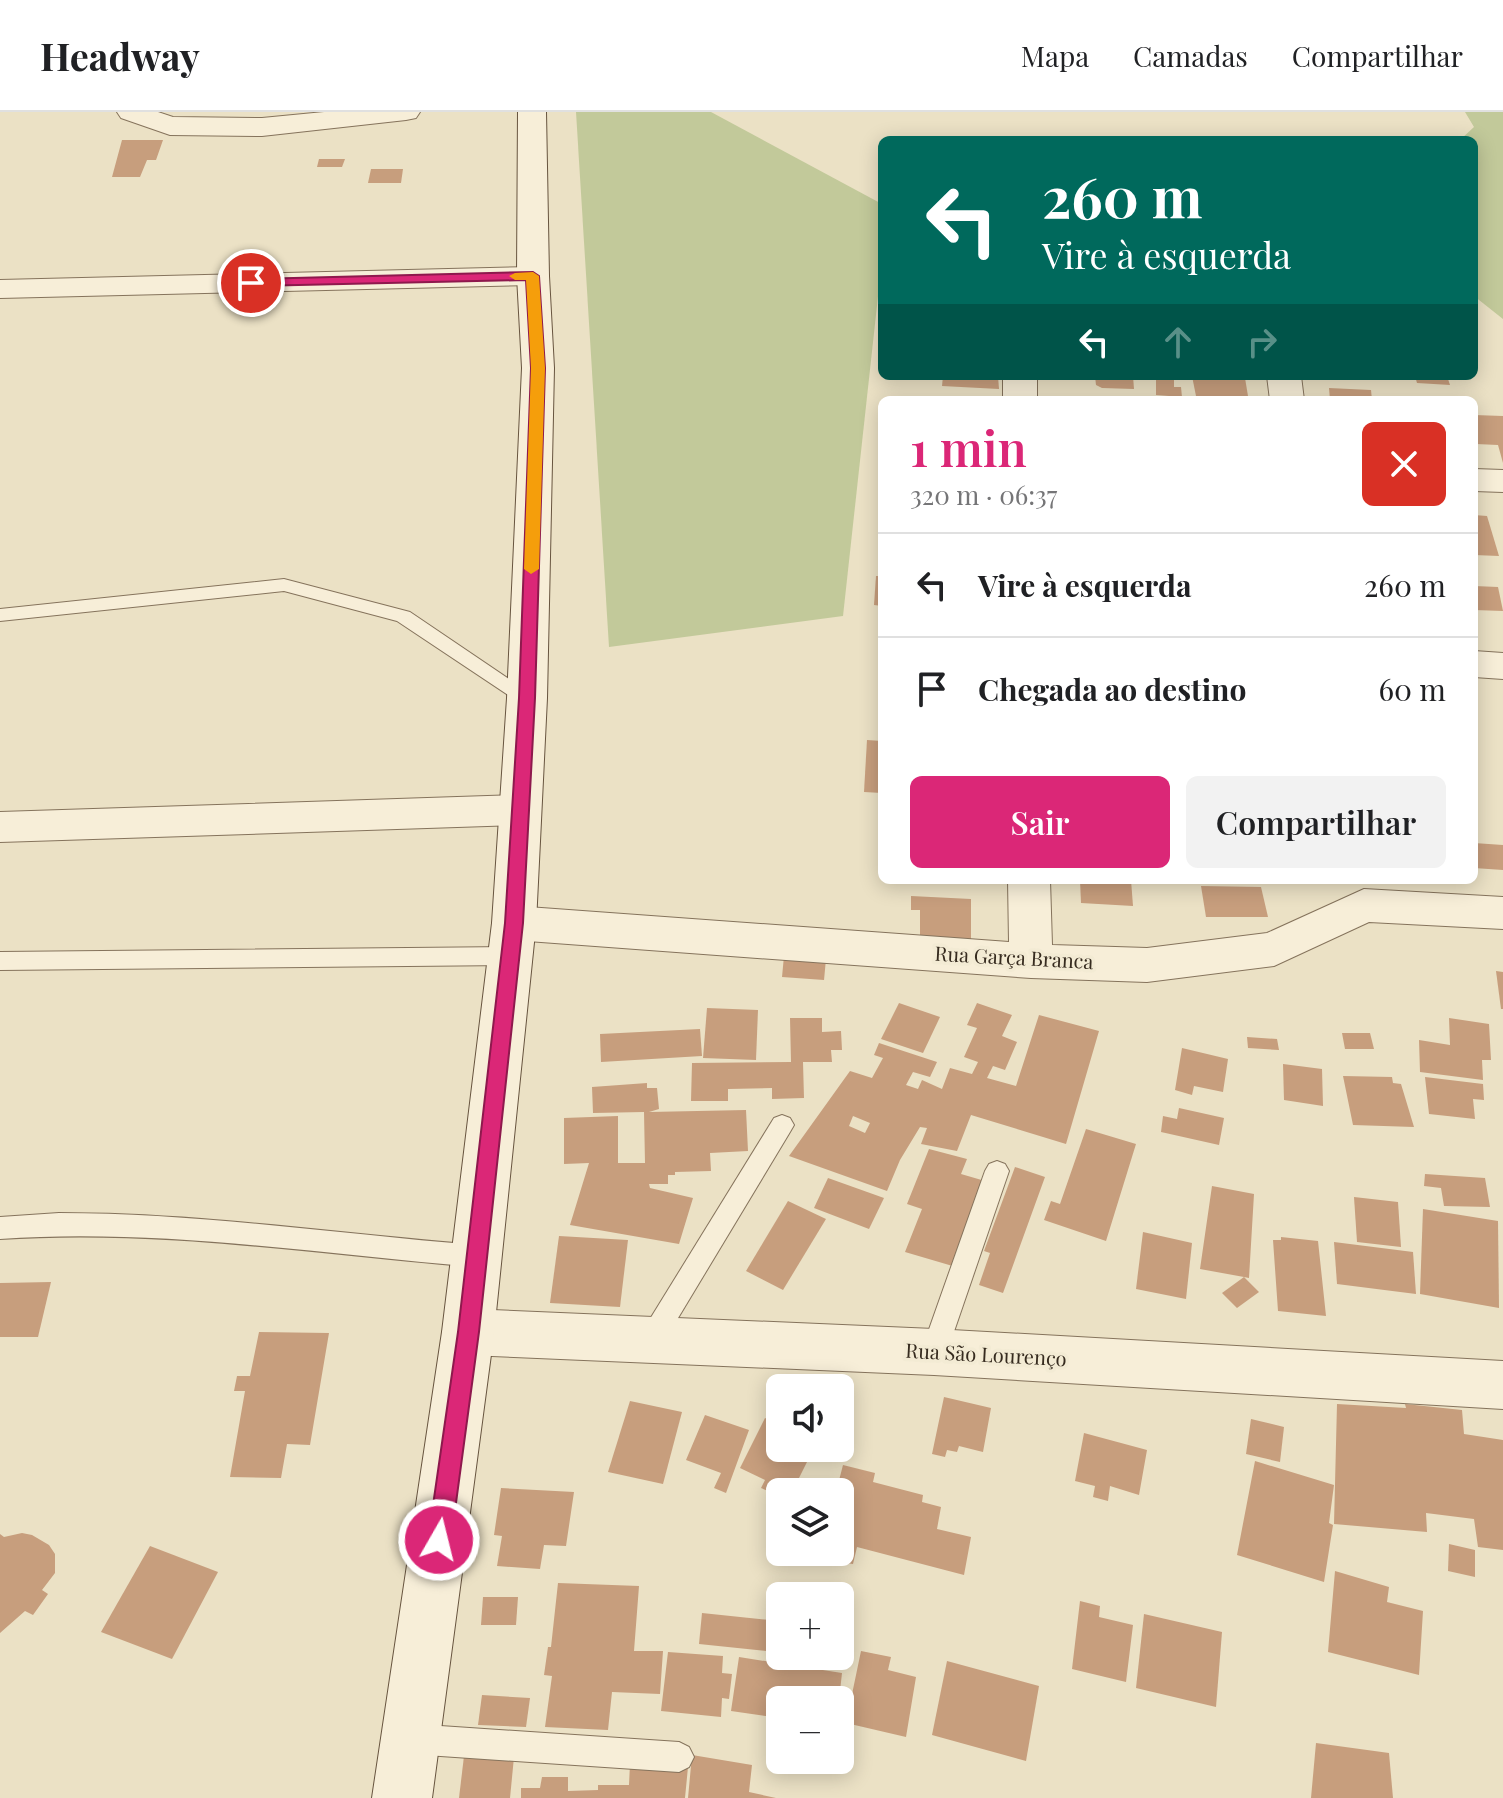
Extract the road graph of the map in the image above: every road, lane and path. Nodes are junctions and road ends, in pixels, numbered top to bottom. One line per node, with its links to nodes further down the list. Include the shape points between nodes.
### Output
1 (131, 112): 2 (street, via 170,126 262,127)
2 (406, 112)
3 (532, 112): 4 (street)
4 (533, 276): 5 (street); 11 (street, via 538,368)
5 (0, 289)
6 (1478, 480): 7 (street)
7 (1503, 481)
8 (0, 615): 11 (lane, via 284,585 403,616)
9 (1478, 664): 10 (street)
10 (1503, 666)
11 (527, 698): 12 (street)
12 (520, 810): 13 (street); 17 (street)
13 (0, 827)
14 (1029, 884): 19 (street)
15 (1362, 892): 16 (street, Rua Garça Branca); 19 (street, Rua Garça Branca, via 1274,949 1147,965)
16 (1503, 913)
17 (512, 940): 18 (lane); 19 (street, Rua Garça Branca); 23 (street)
18 (0, 961)
19 (1031, 961)
20 (782, 1125): 25 (lane)
21 (997, 1171): 26 (lane)
22 (0, 1228): 23 (lane, via 54,1222 232,1231)
23 (477, 1256): 24 (street)
24 (468, 1332): 25 (street, Rua São Lourenço); 28 (street)
25 (651, 1340): 26 (street, Rua São Lourenço)
26 (934, 1352): 27 (street, Rua São Lourenço)
27 (1503, 1385)
28 (411, 1739): 29 (lane); 30 (street)
29 (679, 1757)
30 (402, 1798)

